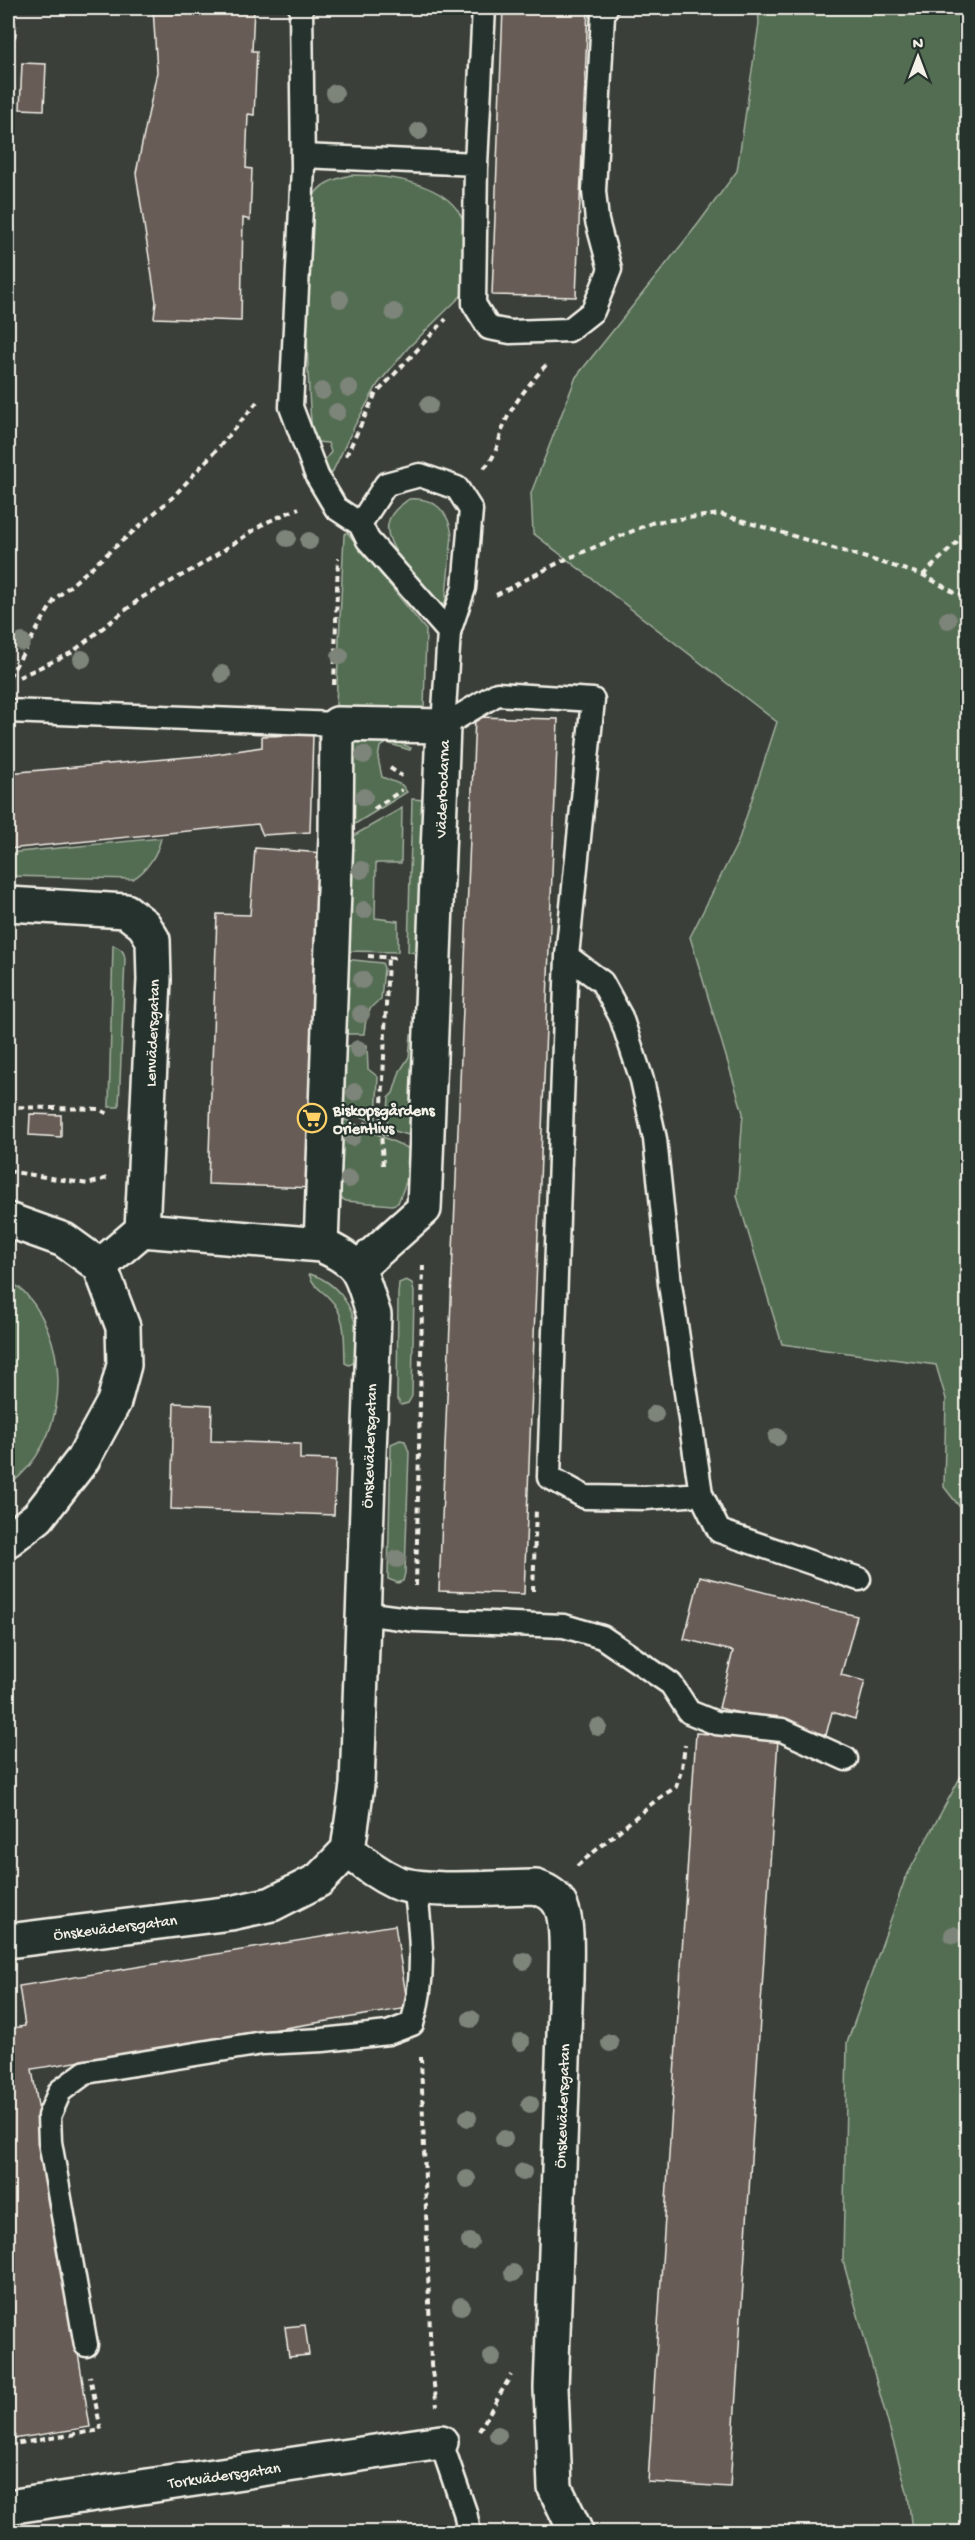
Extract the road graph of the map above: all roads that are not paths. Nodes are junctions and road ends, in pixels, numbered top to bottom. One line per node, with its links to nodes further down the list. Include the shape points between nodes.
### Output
1 (301, 8): 4 (lane)
2 (484, 8): 5 (lane)
3 (606, 8): 5 (lane, via 594,192 610,269 593,311 569,330 510,332 489,328 474,304)
4 (303, 156): 5 (lane); 6 (lane, via 291,407 317,476 336,508)
5 (476, 164)
6 (360, 524): 7 (lane, via 368,540); 7 (lane, via 386,484 420,475 457,488 471,510 464,588)
7 (449, 632): 10 (lane)
8 (8, 711): 9 (lane)
9 (337, 724): 10 (street, Väderbodarna); 15 (street)
10 (443, 726): 12 (lane, via 496,693 593,700); 17 (street, Väderbodarna, via 424,1209)
11 (8, 904): 14 (street, Lenvädersgatan, via 126,911 144,925 153,940)
12 (567, 956): 18 (lane, via 602,982 621,1017 642,1080 655,1139 670,1284); 18 (lane, via 549,1477 585,1497)
13 (8, 1220): 16 (street, via 64,1240)
14 (142, 1230): 15 (street); 16 (street)
15 (321, 1245): 17 (street, via 343,1254)
16 (100, 1266): 19 (street, via 123,1327 124,1365 114,1402 63,1488 38,1517)
17 (358, 1269): 21 (street, Önskevädersgatan, via 374,1316)
18 (701, 1494): 20 (lane, via 719,1531)
19 (8, 1540)
20 (859, 1579)
21 (363, 1613): 22 (lane, via 416,1620 564,1626 602,1637 671,1684 689,1712 716,1723 782,1730); 23 (street, Önskevädersgatan, via 357,1785)
22 (846, 1759)
23 (348, 1850): 24 (street, via 388,1878); 25 (street, Önskevädersgatan, via 320,1880 272,1904 231,1913)
24 (415, 1886): 26 (lane, via 421,1974 419,2003 412,2024 388,2033 262,2043 87,2072 60,2091 49,2116 50,2142); 30 (street, Önskevädersgatan, via 536,1887 548,1891 560,1904 565,1925 566,1979 551,2388 555,2488)
25 (8, 1941)
26 (86, 2345)
27 (441, 2442): 28 (street, Torkvädersgatan); 29 (lane)
28 (8, 2507)
29 (469, 2532)
30 (576, 2532)

